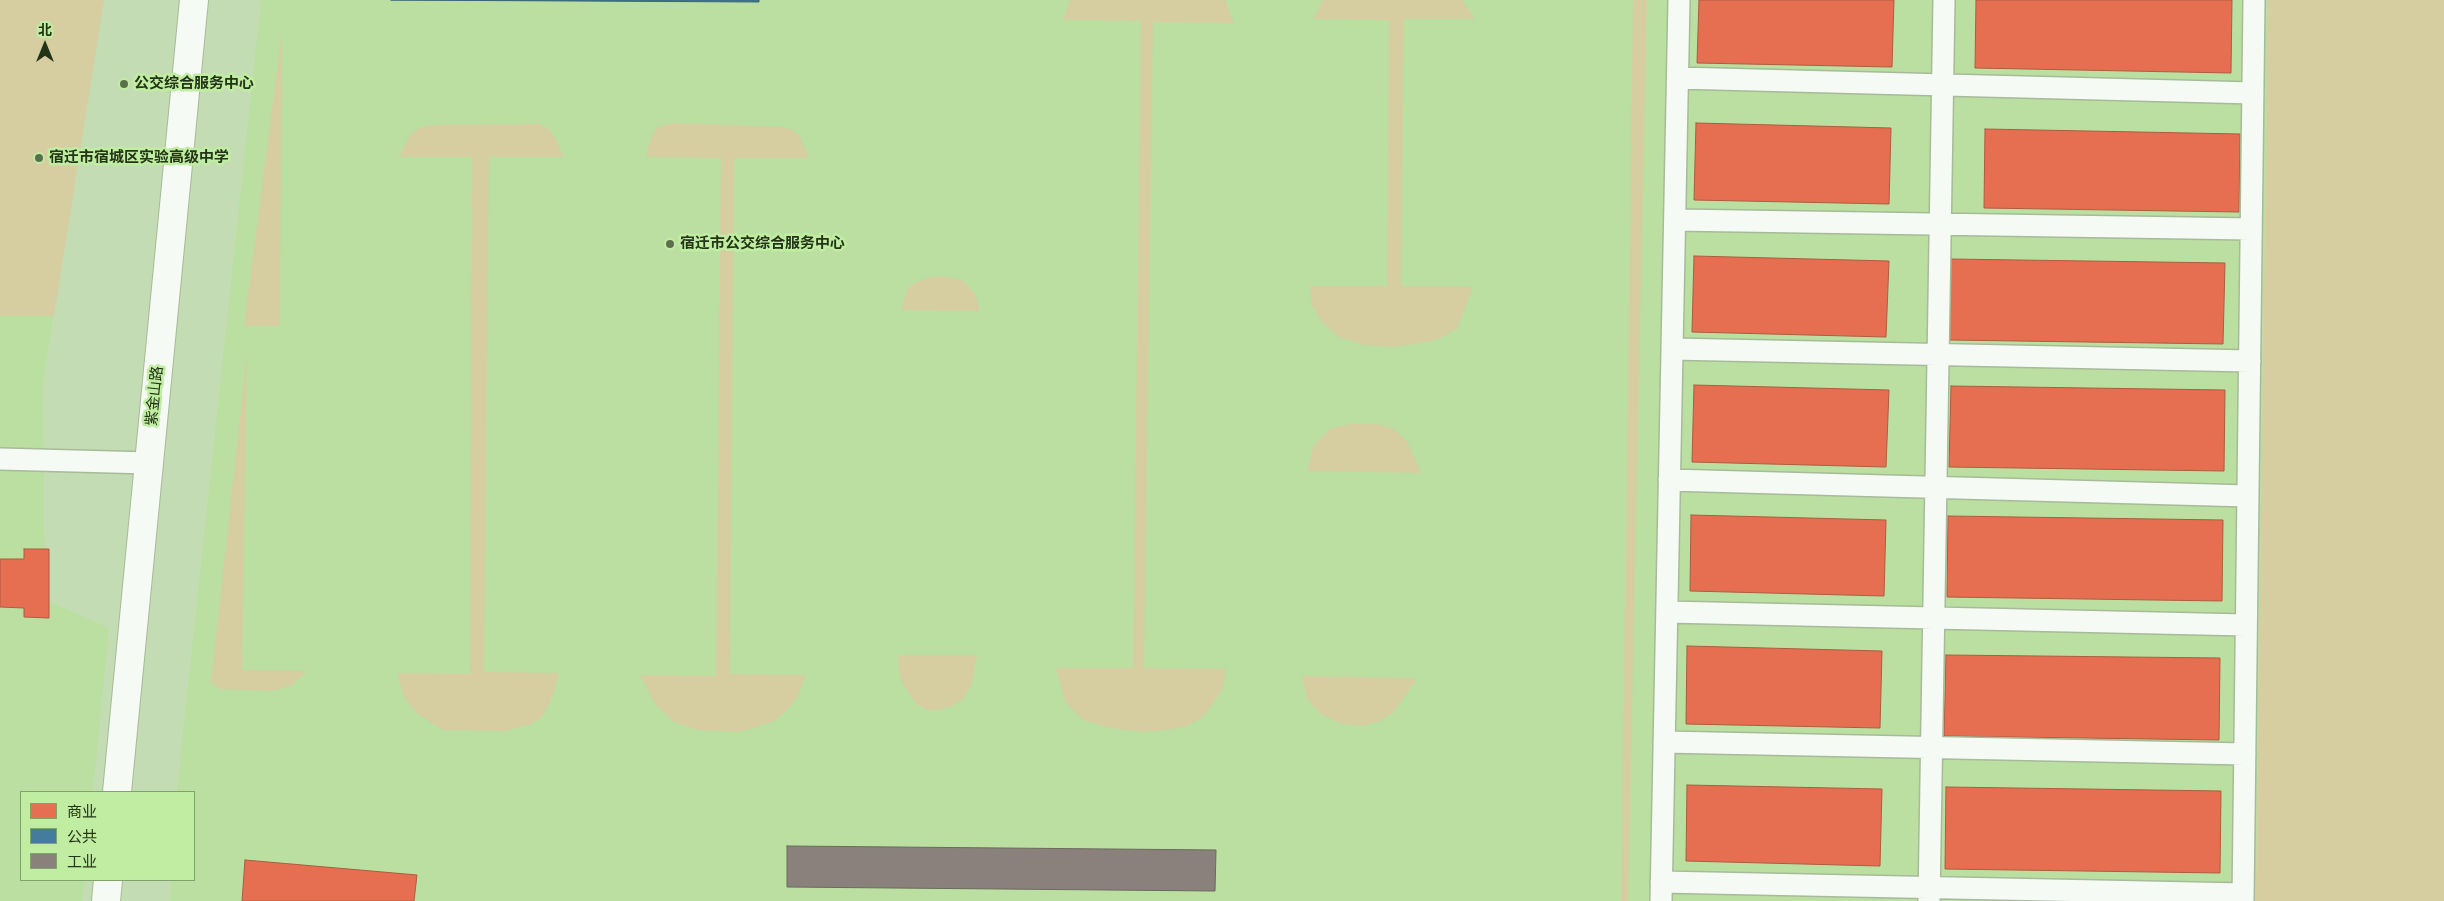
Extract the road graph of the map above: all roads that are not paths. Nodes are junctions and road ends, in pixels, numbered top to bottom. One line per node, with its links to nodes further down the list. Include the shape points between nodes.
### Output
1 (194, 0): 15 (street, 紫金山路)
2 (1679, 0): 5 (lane)
3 (1944, 0): 6 (lane)
4 (2254, 0): 7 (lane)
5 (1678, 78): 6 (lane); 8 (lane)
6 (1943, 84): 7 (lane); 9 (lane)
7 (2253, 93): 10 (lane)
8 (1675, 220): 9 (lane); 11 (lane)
9 (1940, 224): 10 (lane); 12 (lane)
10 (2251, 228): 13 (lane)
11 (1672, 349): 12 (lane); 16 (lane)
12 (1938, 355): 13 (lane); 17 (lane)
13 (2250, 361): 18 (lane)
14 (0, 459): 15 (lane)
15 (149, 463): 25 (street, 紫金山路)
16 (1669, 480): 17 (lane); 19 (lane)
17 (1936, 488): 18 (lane); 20 (lane)
18 (2248, 496): 21 (lane)
19 (1667, 612): 20 (lane); 22 (lane)
20 (1934, 618): 21 (lane); 23 (lane)
21 (2246, 625): 24 (lane)
22 (1664, 742): 23 (lane); 27 (lane)
23 (1932, 748): 24 (lane); 28 (lane)
24 (2245, 754): 29 (lane)
25 (117, 791)
26 (108, 881): 30 (street)
27 (1661, 892): 28 (lane)
28 (1929, 894): 29 (lane)
29 (2243, 898)
30 (106, 901)

